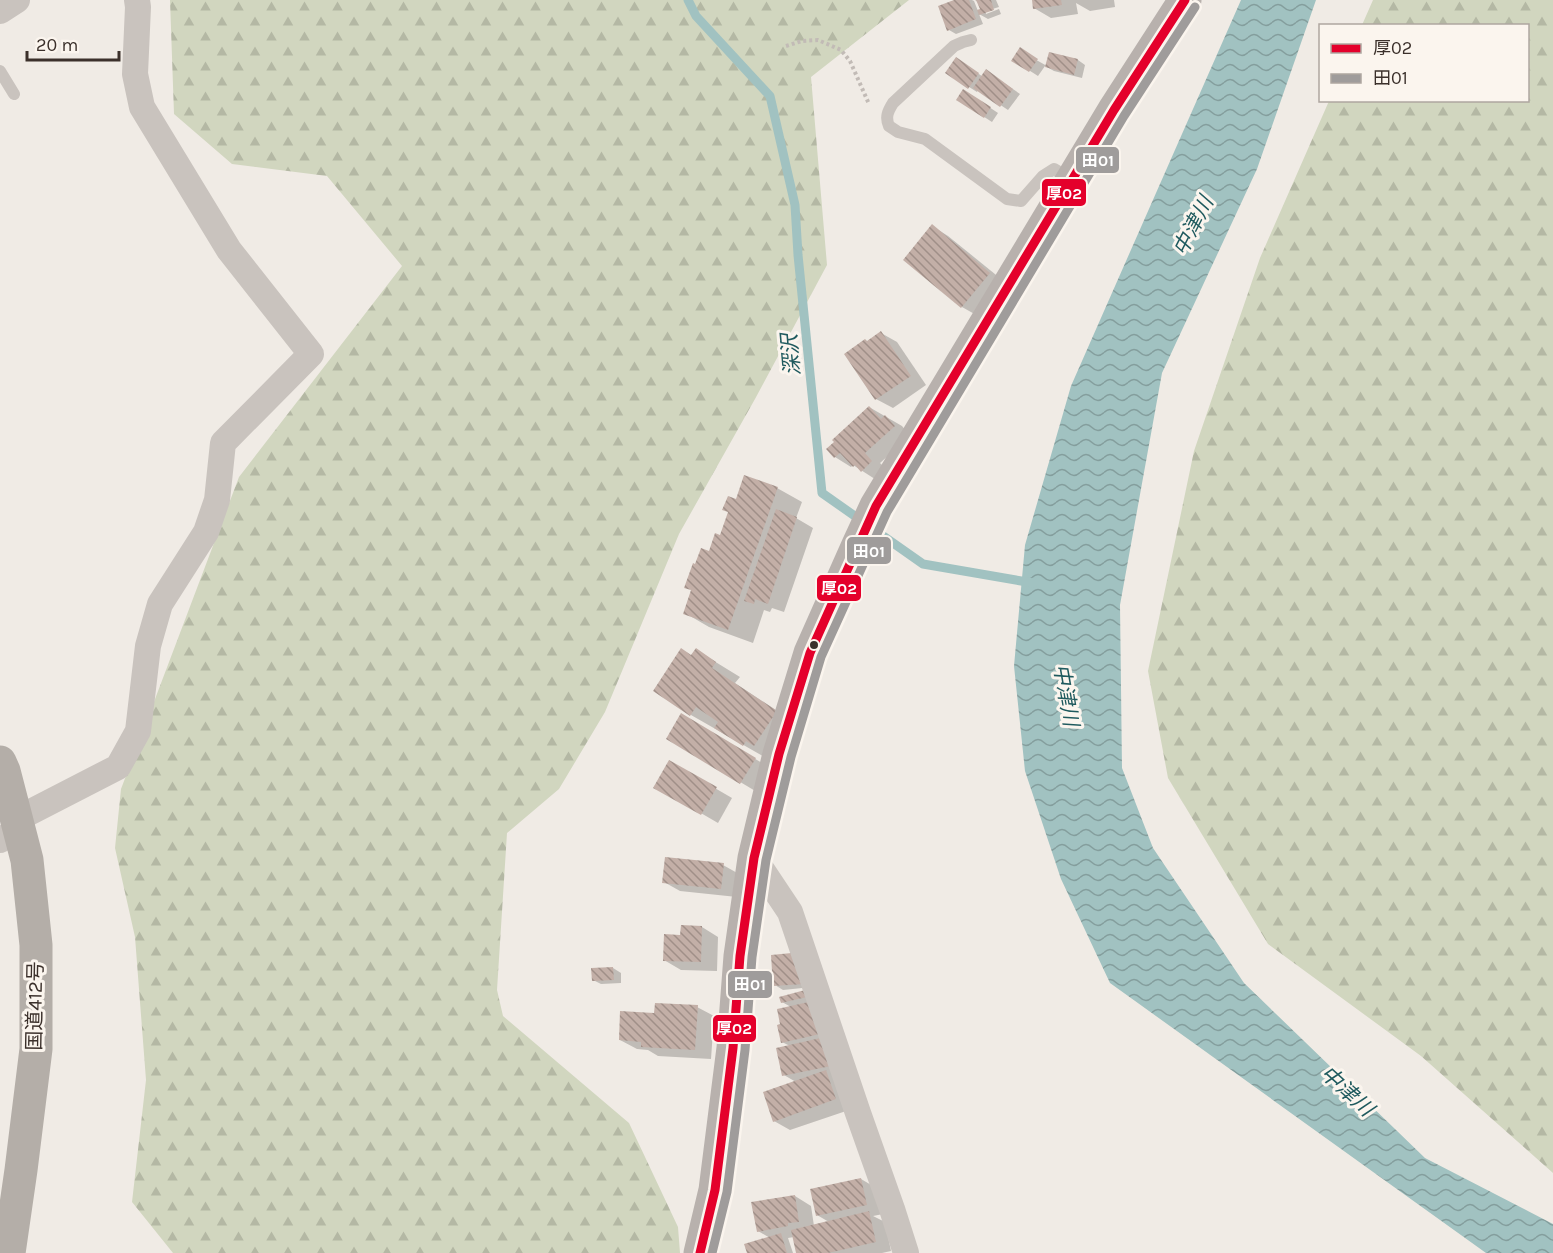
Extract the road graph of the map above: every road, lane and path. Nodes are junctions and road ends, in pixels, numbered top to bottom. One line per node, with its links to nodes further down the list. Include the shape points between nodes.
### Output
1 (17, 0): 4 (street)
2 (137, 0): 12 (street, via 135,74 142,107 229,250 311,354 223,443 217,500 206,532 160,604 148,646 138,731 118,767)
3 (1185, 0): 10 (main road)
4 (0, 11)
5 (971, 40): 9 (lane, via 954,46 928,70 893,103)
6 (786, 46): 9 (path, via 818,40 841,50 850,61 873,114)
7 (0, 71): 8 (lane)
8 (14, 94)
9 (886, 119): 10 (lane, via 898,132 925,139 1007,199 1021,201 1054,169)
10 (1072, 180): 13 (main road, via 876,506 858,544 810,653 779,754)
11 (0, 762): 12 (highway, 国道412号)
12 (12, 830): 14 (highway, 国道412号, via 27,860 36,945 36,1049)
13 (754, 858): 15 (main road, via 717,1178); 16 (street, via 790,912)
14 (9, 1253)
15 (700, 1253)
16 (906, 1253)

